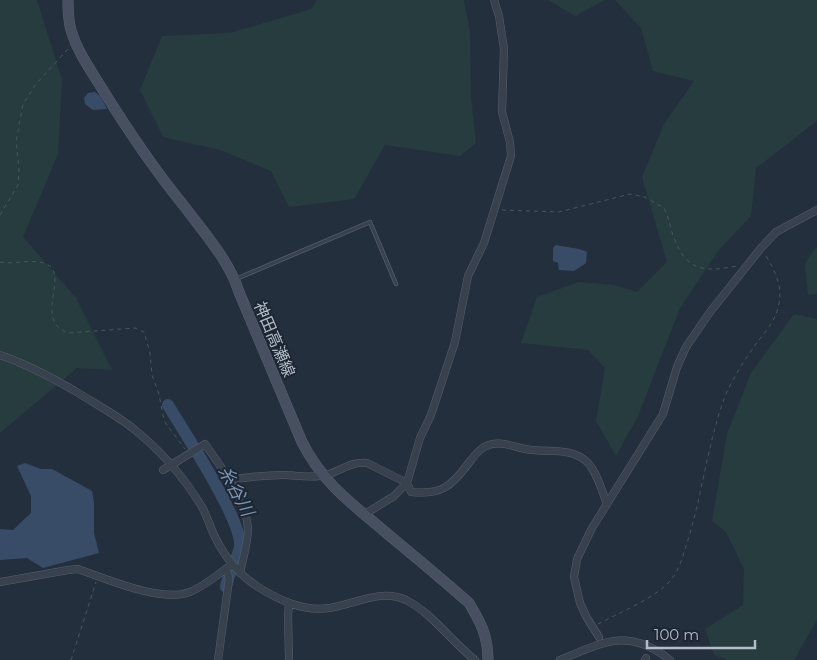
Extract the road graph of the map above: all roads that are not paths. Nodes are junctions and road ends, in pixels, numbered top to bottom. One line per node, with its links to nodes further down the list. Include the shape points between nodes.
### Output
1 (68, 0): 4 (main road, 神田高瀬線, via 71,31 85,61 133,139)
2 (494, 0): 11 (street, via 504,49 502,112 511,156 484,242 468,276 455,342)
3 (817, 210): 12 (street, via 776,232 710,312 686,347 663,414)
4 (235, 279): 5 (lane, via 370,222); 9 (main road, 神田高瀬線, via 302,442)
5 (396, 284)
6 (0, 355): 7 (street, via 44,373 114,414)
7 (170, 465): 8 (street); 10 (street, via 205,444); 14 (street, via 203,509)
8 (162, 470)
9 (323, 476): 10 (street); 11 (street, via 360,462); 13 (main road, 神田高瀬線)
10 (228, 479): 15 (street, via 244,509 248,530)
11 (407, 483): 12 (street, via 411,492 438,492 460,475 480,450 500,442 579,456 588,463); 13 (street, via 394,496)
12 (607, 504): 18 (street, via 592,528 574,577 580,603)
13 (365, 514): 23 (main road, 神田高瀬線, via 469,602 488,642)
14 (230, 566): 15 (street); 16 (street, via 192,591 176,595 155,594 78,569); 20 (street)
15 (240, 573): 17 (street, via 259,588)
16 (0, 582)
17 (289, 604): 21 (street); 22 (street, via 311,609 329,608 376,596 405,600)
18 (599, 638)
19 (561, 659): 24 (street, via 605,642 622,640 641,643)
20 (218, 660)
21 (289, 660)
22 (475, 660)
23 (488, 660)
24 (670, 660)

